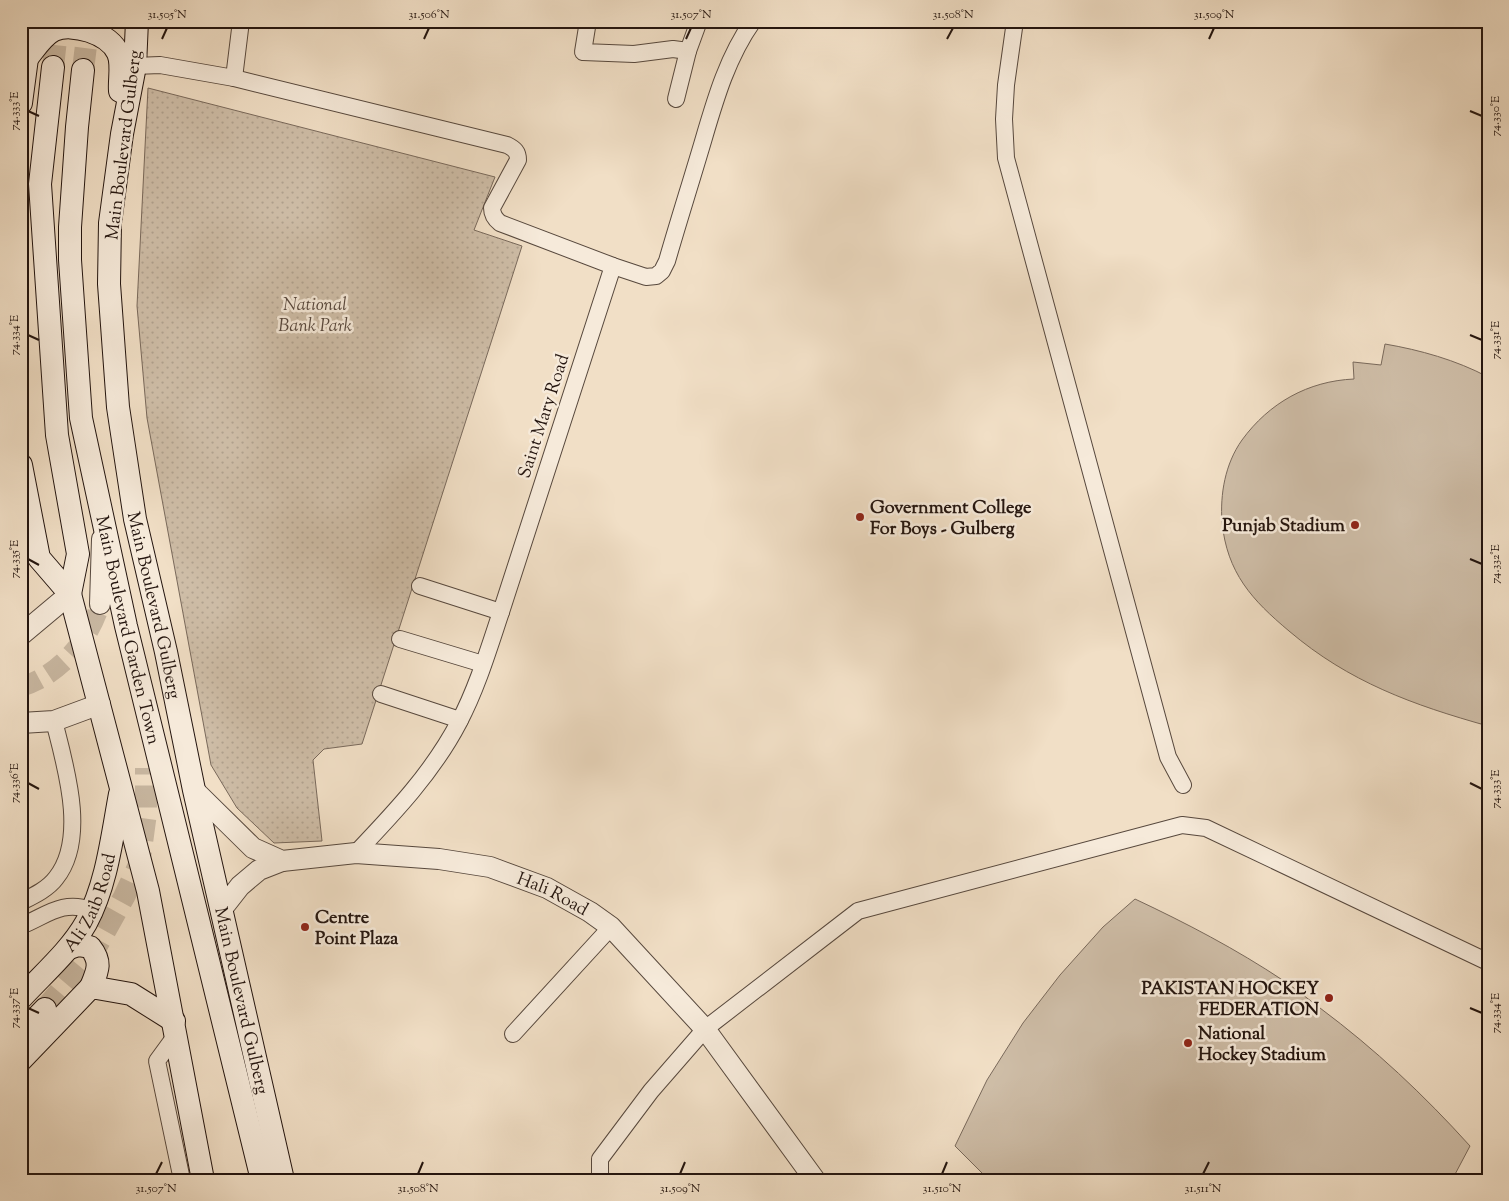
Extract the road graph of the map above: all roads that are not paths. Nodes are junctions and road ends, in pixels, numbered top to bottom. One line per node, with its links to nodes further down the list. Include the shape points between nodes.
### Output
1 (32, 21): 9 (main road)
2 (137, 21): 10 (main road, Main Boulevard Gulberg)
3 (240, 21): 13 (street)
4 (588, 21): 8 (street, via 583,52)
5 (699, 21): 8 (street)
6 (753, 21): 17 (street, via 727,67 662,271 656,276 646,277)
7 (1016, 21): 34 (street, via 1006,85 1006,158 1168,757)
8 (688, 51): 14 (street)
9 (27, 58): 15 (main road); 16 (main road, via 52,31 68,27 99,34 118,52)
10 (135, 66): 13 (street, via 160,66); 16 (main road, Main Boulevard Gulberg)
11 (53, 67): 21 (main road, Main Boulevard Garden Town, via 40,184 57,435 78,554)
12 (83, 70): 19 (main road, Main Boulevard Garden Town, via 71,194 70,260 82,418)
13 (234, 78): 17 (street, via 507,145 518,154 518,160 492,208 495,219)
14 (676, 99)
15 (21, 103)
16 (122, 134): 36 (main road, Main Boulevard Gulberg, via 110,223 109,284 118,407 135,519)
17 (613, 266): 23 (street, Saint Mary Road)
18 (21, 465): 21 (main road, via 39,558)
19 (102, 520): 22 (street); 24 (main road, Main Boulevard Garden Town)
20 (420, 586): 23 (street)
21 (70, 594): 25 (street); 29 (main road)
22 (100, 604)
23 (501, 612): 27 (street, Saint Mary Road)
24 (126, 626): 33 (main road); 56 (main road, Main Boulevard Garden Town)
25 (21, 635)
26 (400, 639): 27 (street)
27 (483, 664): 30 (street, Saint Mary Road)
28 (381, 694): 30 (street)
29 (100, 704): 31 (street); 35 (main road)
30 (460, 720): 37 (street, Saint Mary Road, via 402,804)
31 (54, 721): 32 (street); 39 (street, via 72,804 70,843 64,866 55,880)
32 (21, 723)
33 (146, 768)
34 (1183, 784)
35 (122, 788): 41 (main road, Ali Zaib Road, via 104,876); 49 (main road, via 148,890)
36 (194, 790): 38 (street, via 253,848); 40 (main road, Main Boulevard Gulberg)
37 (356, 853): 38 (street, Hali Road); 43 (street, Hali Road, via 439,859 490,867 547,888)
38 (282, 861): 40 (street, via 259,870 240,886)
39 (21, 902)
40 (222, 909): 57 (main road, Main Boulevard Gulberg)
41 (92, 910): 42 (street, via 66,906); 44 (main road, Ali Zaib Road)
42 (21, 926)
43 (612, 927): 50 (street, Hali Road); 52 (street)
44 (69, 948): 46 (main road, via 90,947 97,955 99,965); 47 (main road, Ali Zaib Road)
45 (1488, 962): 50 (street, via 1206,828 1182,825 858,911)
46 (90, 987): 49 (main road, via 131,994); 53 (main road)
47 (24, 993)
48 (45, 1009): 51 (main road)
49 (175, 1028): 54 (street, via 158,1061); 55 (main road)
50 (705, 1029): 58 (street, via 600,1159); 59 (street, Hali Road)
51 (21, 1034)
52 (513, 1034)
53 (21, 1060)
54 (182, 1180)
55 (203, 1180)
56 (262, 1180)
57 (284, 1180)
58 (600, 1180)
59 (816, 1180)

